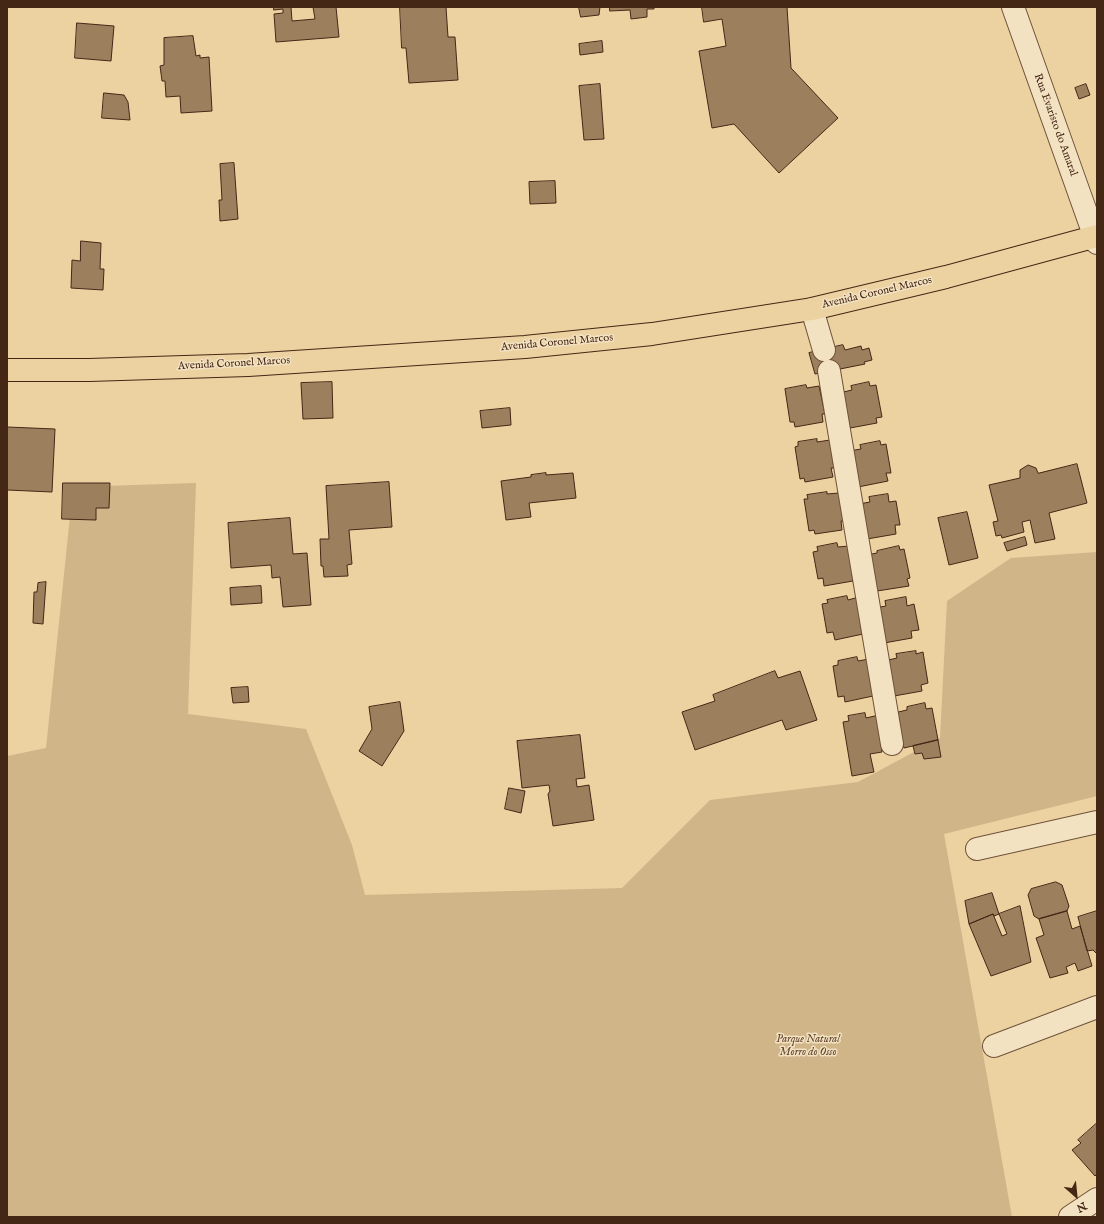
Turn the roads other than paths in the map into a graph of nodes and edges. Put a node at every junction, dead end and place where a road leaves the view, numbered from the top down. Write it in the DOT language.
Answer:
graph roads {
  1 [pos="1013,7"];
  2 [pos="1096,239"];
  3 [pos="812,309"];
  4 [pos="824,350"];
  5 [pos="7,370"];
  6 [pos="829,371"];
  7 [pos="892,744"];
  8 [pos="1097,822"];
  9 [pos="977,849"];
  10 [pos="1097,1007"];
  11 [pos="994,1046"];
  12 [pos="1097,1199"];
  13 [pos="1070,1217"];
  1 -- 2 [label="street, Rua Evaristo do Amaral"];
  2 -- 3 [label="main road, Avenida Coronel Marcos"];
  3 -- 4 [label="street"];
  3 -- 5 [label="main road, Avenida Coronel Marcos"];
  6 -- 7 [label="street"];
  8 -- 9 [label="street"];
  10 -- 11 [label="street"];
  12 -- 13 [label="street"];
}
